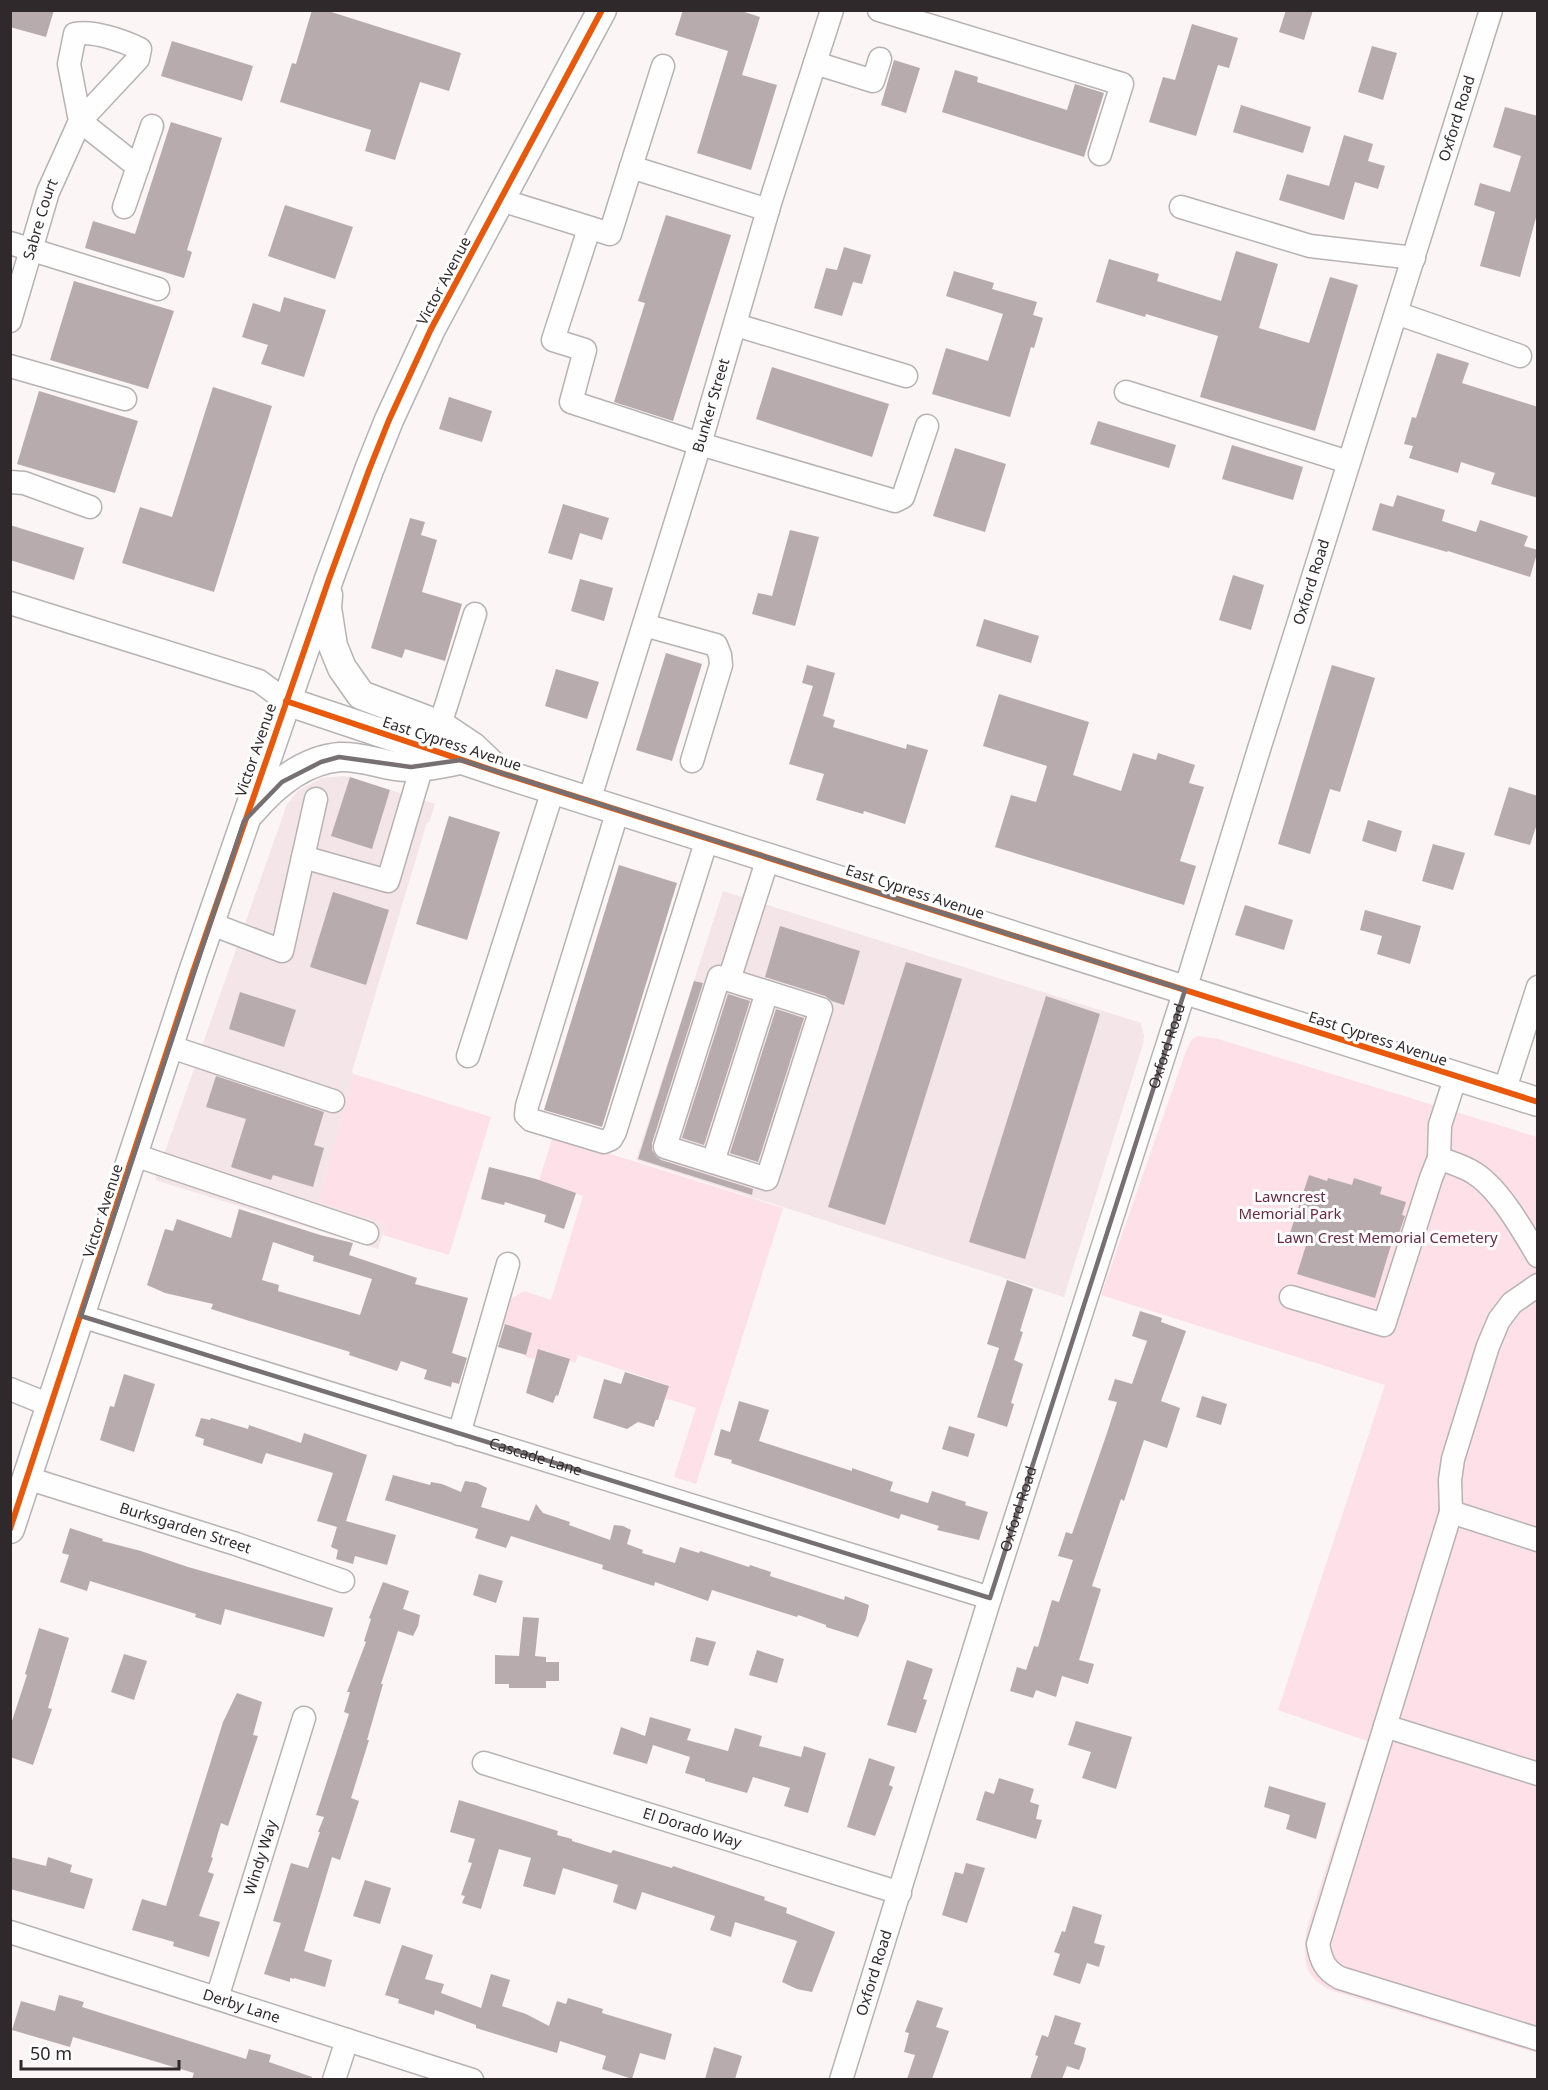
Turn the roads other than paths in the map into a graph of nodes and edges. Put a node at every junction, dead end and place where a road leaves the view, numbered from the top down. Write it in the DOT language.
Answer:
graph roads {
  1 [pos="602,10"];
  2 [pos="832,10"];
  3 [pos="879,10"];
  4 [pos="1491,10"];
  5 [pos="880,59"];
  6 [pos="815,63"];
  7 [pos="663,66"];
  8 [pos="152,126"];
  9 [pos="1100,154"];
  10 [pos="138,167"];
  11 [pos="631,167"];
  12 [pos="501,200"];
  13 [pos="124,207"];
  14 [pos="1181,207"];
  15 [pos="768,210"];
  16 [pos="588,229"];
  17 [pos="21,246"];
  18 [pos="1414,258"];
  19 [pos="158,289"];
  20 [pos="1396,313"];
  21 [pos="10,321"];
  22 [pos="736,326"];
  23 [pos="1520,356"];
  24 [pos="10,366"];
  25 [pos="906,376"];
  26 [pos="1126,392"];
  27 [pos="125,399"];
  28 [pos="927,426"];
  29 [pos="700,444"];
  30 [pos="1348,462"];
  31 [pos="10,482"];
  32 [pos="90,507"];
  33 [pos="329,579"];
  34 [pos="10,603"];
  35 [pos="475,614"];
  36 [pos="644,624"];
  37 [pos="286,700"];
  38 [pos="440,725"];
  39 [pos="461,760"];
  40 [pos="692,761"];
  41 [pos="423,766"];
  42 [pos="501,773"];
  43 [pos="553,790"];
  44 [pos="315,799"];
  45 [pos="589,801"];
  46 [pos="618,810"];
  47 [pos="244,821"];
  48 [pos="707,839"];
  49 [pos="303,857"];
  50 [pos="768,858"];
  51 [pos="209,923"];
  52 [pos="729,980"];
  53 [pos="1538,987"];
  54 [pos="1185,990"];
  55 [pos="767,992"];
  56 [pos="168,1046"];
  57 [pos="468,1056"];
  58 [pos="1456,1076"];
  59 [pos="1504,1092"];
  60 [pos="333,1101"];
  61 [pos="1538,1102"];
  62 [pos="134,1155"];
  63 [pos="1439,1158"];
  64 [pos="713,1162"];
  65 [pos="367,1233"];
  66 [pos="1538,1256"];
  67 [pos="508,1264"];
  68 [pos="1538,1285"];
  69 [pos="1291,1296"];
  70 [pos="81,1316"];
  71 [pos="10,1389"];
  72 [pos="52,1406"];
  73 [pos="459,1434"];
  74 [pos="27,1478"];
  75 [pos="1451,1512"];
  76 [pos="11,1525"];
  77 [pos="1538,1540"];
  78 [pos="343,1581"];
  79 [pos="990,1598"];
  80 [pos="304,1719"];
  81 [pos="1385,1726"];
  82 [pos="484,1763"];
  83 [pos="1538,1774"];
  84 [pos="900,1893"];
  85 [pos="10,1932"];
  86 [pos="217,1998"];
  87 [pos="1538,2039"];
  88 [pos="346,2040"];
  89 [pos="334,2079"];
  90 [pos="472,2079"];
  91 [pos="841,2079"];
  1 -- 12 [label="main road, Victor Avenue"];
  2 -- 6 [label="street, Bunker Street"];
  3 -- 9 [label="street"];
  4 -- 18 [label="street, Oxford Road"];
  5 -- 6 [label="street"];
  6 -- 15 [label="street, Bunker Street"];
  7 -- 11 [label="street"];
  8 -- 10 [label="street"];
  10 -- 13 [label="street"];
  10 -- 17 [label="street, Sabre Court"];
  11 -- 15 [label="street"];
  11 -- 16 [label="street"];
  12 -- 16 [label="street"];
  12 -- 33 [label="main road, Victor Avenue"];
  14 -- 18 [label="street"];
  15 -- 22 [label="street, Bunker Street"];
  16 -- 29 [label="street"];
  17 -- 19 [label="street"];
  17 -- 21 [label="street, Sabre Court"];
  18 -- 20 [label="street, Oxford Road"];
  20 -- 23 [label="street"];
  20 -- 30 [label="street, Oxford Road"];
  22 -- 25 [label="street"];
  22 -- 29 [label="street, Bunker Street"];
  24 -- 27 [label="street"];
  26 -- 30 [label="street"];
  28 -- 29 [label="street"];
  29 -- 36 [label="street, Bunker Street"];
  30 -- 54 [label="street, Oxford Road"];
  31 -- 32 [label="street"];
  33 -- 37 [label="main road, Victor Avenue"];
  33 -- 38 [label="main road"];
  34 -- 37 [label="street, East Cypress Avenue"];
  35 -- 38 [label="street"];
  36 -- 40 [label="street"];
  36 -- 45 [label="street, Bunker Street"];
  37 -- 39 [label="main road, East Cypress Avenue"];
  37 -- 47 [label="main road, Victor Avenue"];
  38 -- 42 [label="main road"];
  39 -- 41 [label="main road"];
  39 -- 42 [label="main road, East Cypress Avenue"];
  41 -- 47 [label="main road"];
  41 -- 49 [label="street"];
  42 -- 43 [label="main road, East Cypress Avenue"];
  43 -- 45 [label="main road, East Cypress Avenue"];
  43 -- 57 [label="street"];
  44 -- 49 [label="street"];
  45 -- 46 [label="main road, East Cypress Avenue"];
  46 -- 48 [label="main road, East Cypress Avenue"];
  46 -- 48 [label="street"];
  47 -- 51 [label="main road, Victor Avenue"];
  48 -- 50 [label="main road, East Cypress Avenue"];
  49 -- 51 [label="street"];
  50 -- 52 [label="street"];
  50 -- 54 [label="main road, East Cypress Avenue"];
  51 -- 56 [label="main road, Victor Avenue"];
  52 -- 55 [label="street"];
  52 -- 64 [label="street"];
  53 -- 59 [label="street"];
  54 -- 58 [label="main road, East Cypress Avenue"];
  54 -- 79 [label="street, Oxford Road"];
  55 -- 64 [label="street"];
  55 -- 64 [label="street"];
  56 -- 60 [label="street"];
  56 -- 62 [label="main road, Victor Avenue"];
  58 -- 59 [label="main road, East Cypress Avenue"];
  58 -- 63 [label="street"];
  59 -- 61 [label="main road, East Cypress Avenue"];
  62 -- 65 [label="street"];
  62 -- 70 [label="main road, Victor Avenue"];
  63 -- 66 [label="street"];
  63 -- 69 [label="street"];
  67 -- 73 [label="street"];
  68 -- 75 [label="street"];
  70 -- 72 [label="main road, Victor Avenue"];
  70 -- 73 [label="street, Cascade Lane"];
  71 -- 72 [label="street"];
  72 -- 74 [label="main road, Victor Avenue"];
  73 -- 79 [label="street, Cascade Lane"];
  74 -- 76 [label="main road, Victor Avenue"];
  74 -- 78 [label="street, Burksgarden Street"];
  75 -- 77 [label="street"];
  75 -- 81 [label="street"];
  79 -- 84 [label="street, Oxford Road"];
  80 -- 86 [label="street, Windy Way"];
  81 -- 83 [label="street"];
  81 -- 87 [label="street"];
  82 -- 84 [label="street, El Dorado Way"];
  84 -- 91 [label="street, Oxford Road"];
  85 -- 86 [label="street, Derby Lane"];
  86 -- 88 [label="street, Derby Lane"];
  88 -- 89 [label="street"];
  88 -- 90 [label="street, Derby Lane"];
}
